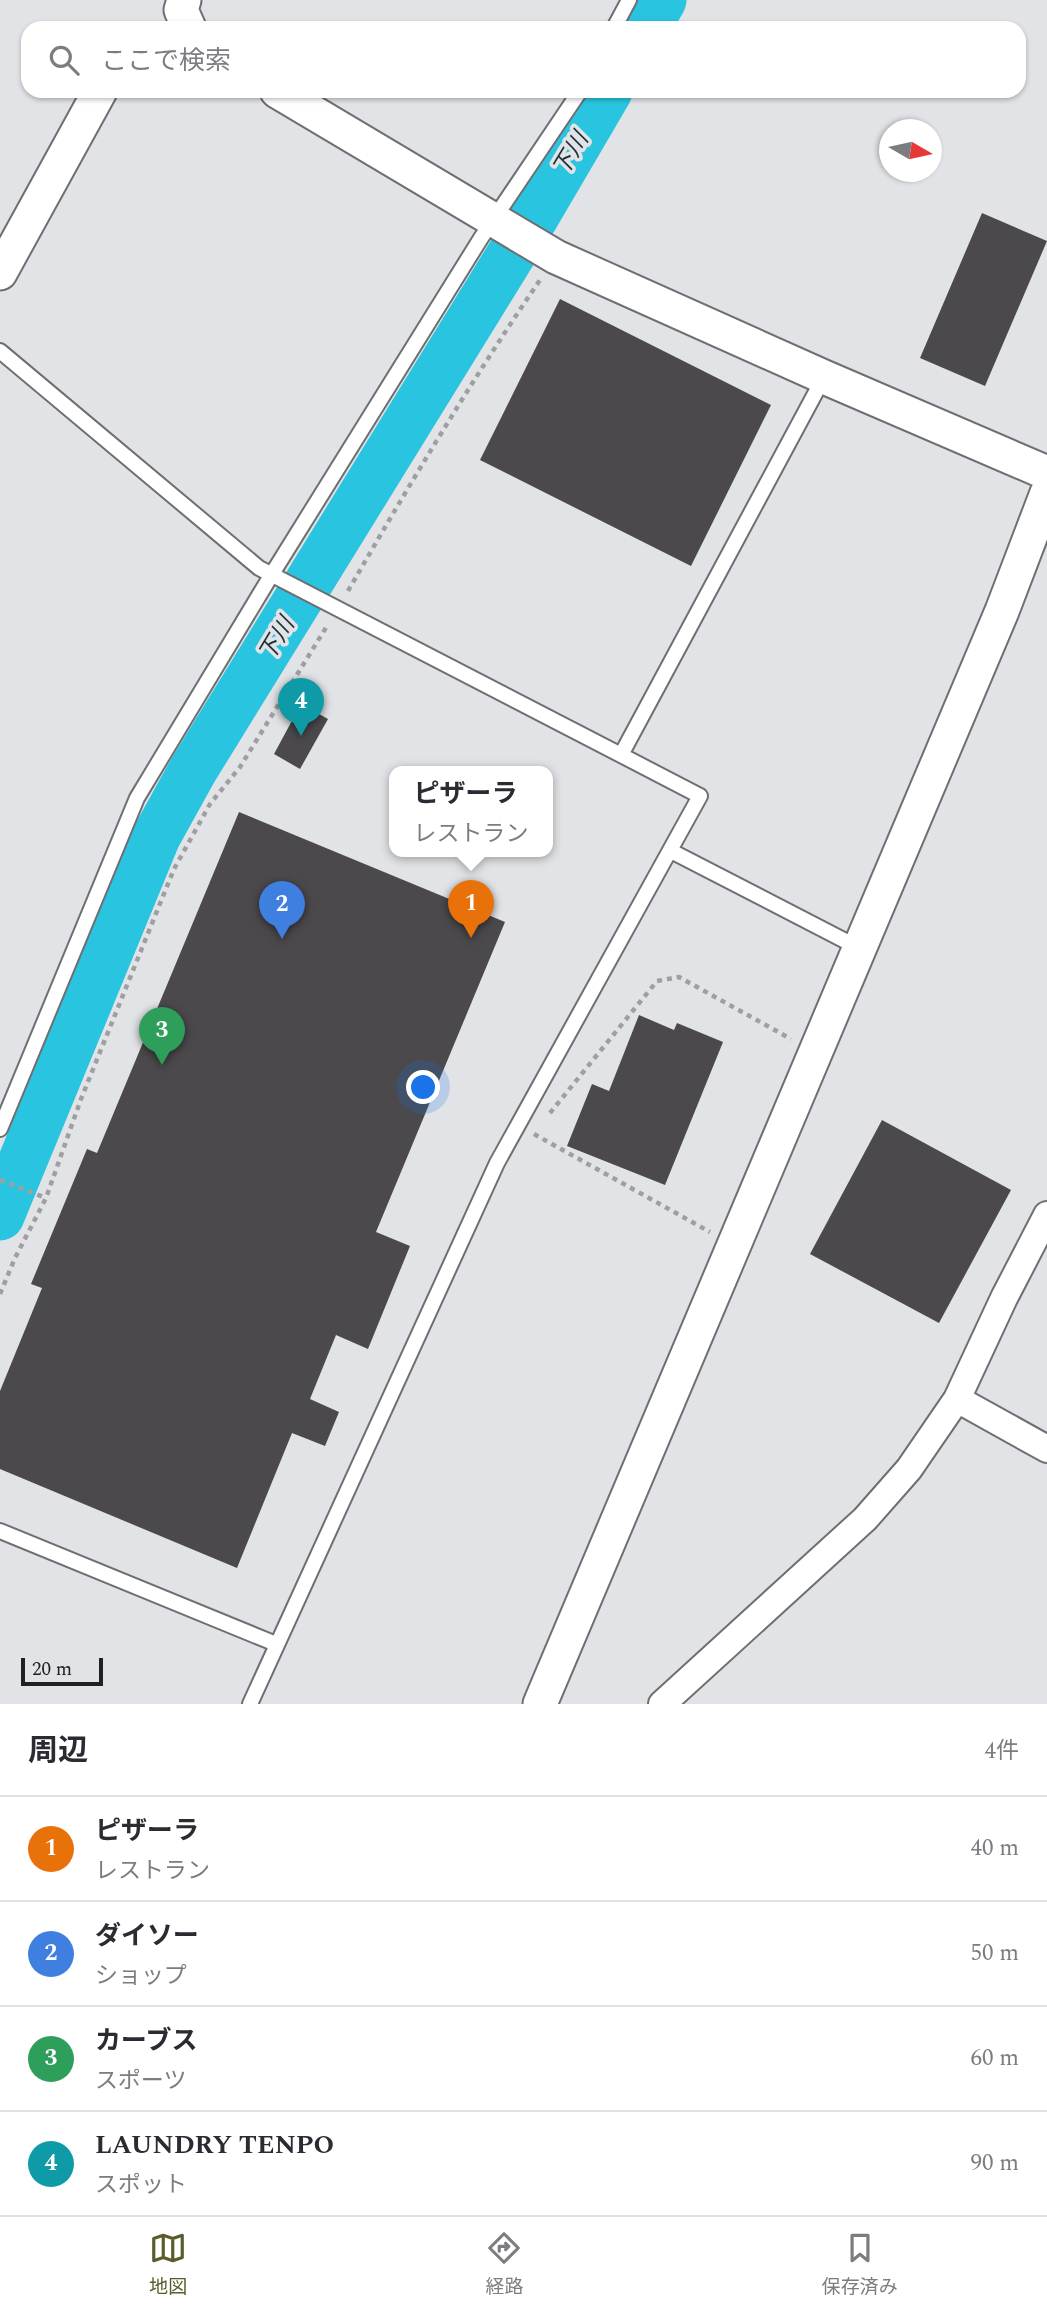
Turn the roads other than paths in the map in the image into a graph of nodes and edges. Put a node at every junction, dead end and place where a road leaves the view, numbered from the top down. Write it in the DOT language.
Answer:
graph roads {
  1 [pos="184,0"];
  2 [pos="629,0"];
  3 [pos="186,21"];
  4 [pos="618,21"];
  5 [pos="96,98"];
  6 [pos="289,98"];
  7 [pos="576,98"];
  8 [pos="498,222"];
  9 [pos="0,273"];
  10 [pos="0,351"];
  11 [pos="824,377"];
  12 [pos="1047,473"];
  13 [pos="1047,493"];
  14 [pos="277,577"];
  15 [pos="621,755"];
  16 [pos="670,851"];
  17 [pos="860,948"];
  18 [pos="0,1129"];
  19 [pos="1047,1215"];
  20 [pos="957,1399"];
  21 [pos="1047,1449"];
  22 [pos="0,1531"];
  23 [pos="276,1644"];
  24 [pos="250,1704"];
  25 [pos="540,1704"];
  26 [pos="662,1704"];
  1 -- 3 [label="street"];
  2 -- 4 [label="lane"];
  5 -- 9 [label="street"];
  6 -- 8 [label="street"];
  7 -- 8 [label="lane"];
  8 -- 11 [label="street"];
  8 -- 14 [label="lane"];
  10 -- 14 [label="lane"];
  11 -- 12 [label="street"];
  11 -- 15 [label="lane"];
  13 -- 17 [label="street"];
  14 -- 15 [label="lane"];
  14 -- 18 [label="lane"];
  15 -- 16 [label="lane"];
  16 -- 17 [label="lane"];
  16 -- 23 [label="lane"];
  17 -- 25 [label="street"];
  19 -- 20 [label="street"];
  20 -- 21 [label="street"];
  20 -- 26 [label="street"];
  22 -- 23 [label="lane"];
  23 -- 24 [label="lane"];
}
